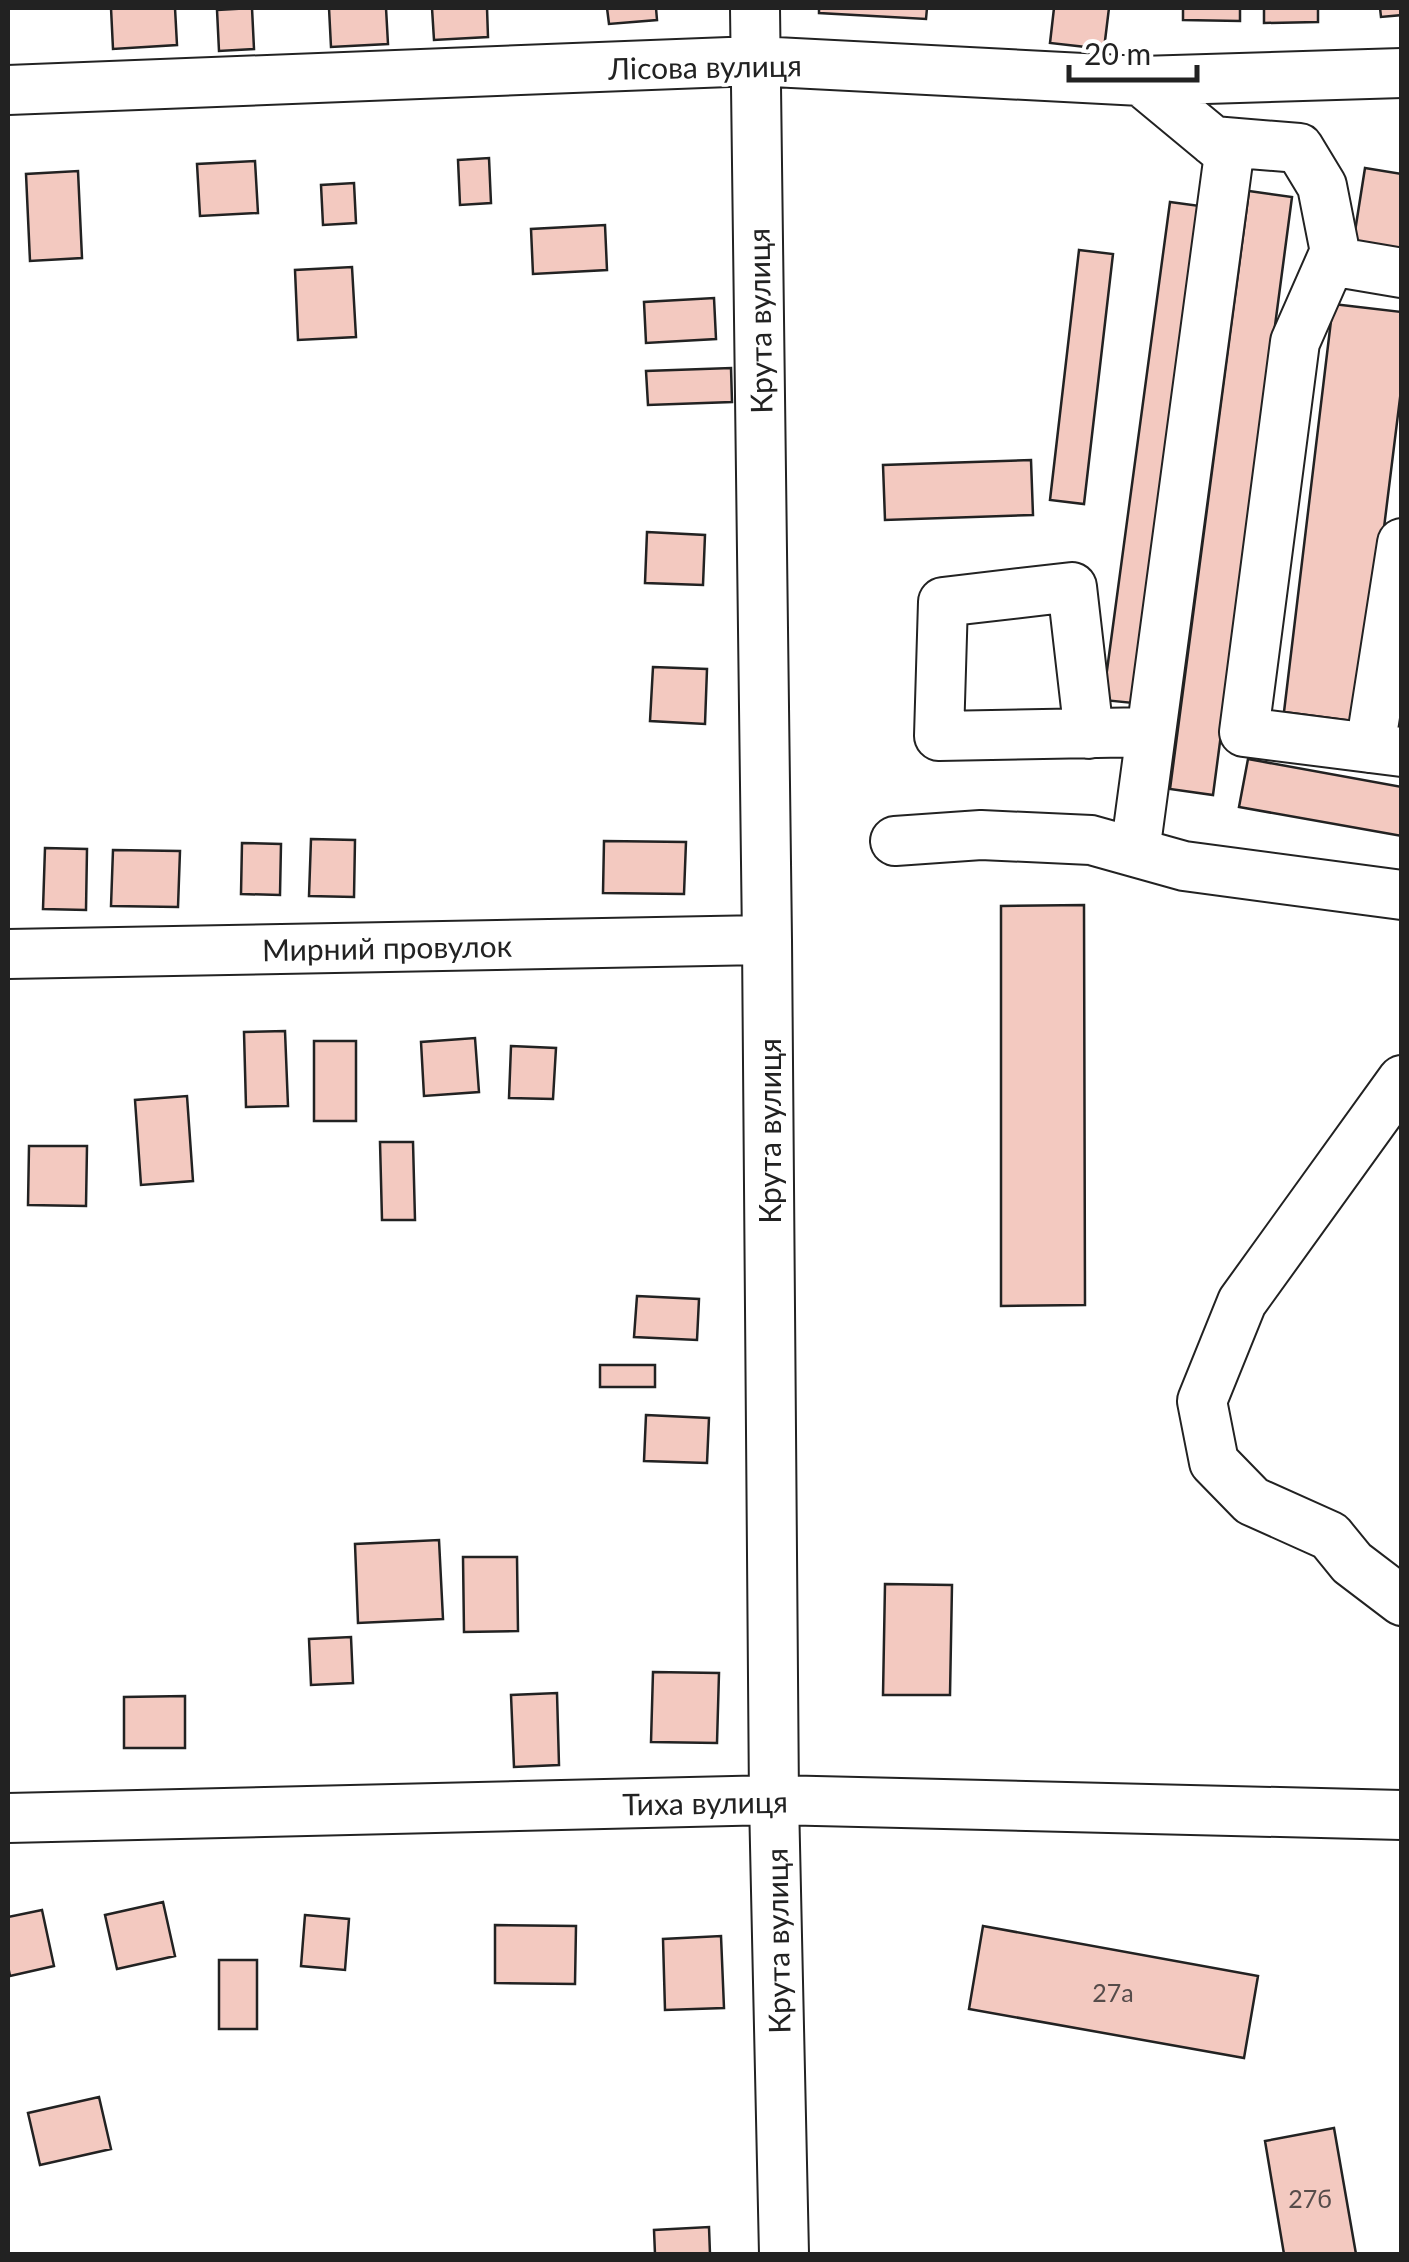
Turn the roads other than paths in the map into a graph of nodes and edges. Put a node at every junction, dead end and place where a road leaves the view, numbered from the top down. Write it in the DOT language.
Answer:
graph roads {
  1 [pos="755,8"];
  2 [pos="756,61"];
  3 [pos="1402,72"];
  4 [pos="1141,81"];
  5 [pos="8,90"];
  6 [pos="1213,141"];
  7 [pos="1334,251"];
  8 [pos="1402,273"];
  9 [pos="1402,543"];
  10 [pos="1152,732"];
  11 [pos="1090,734"];
  12 [pos="1386,750"];
  13 [pos="895,841"];
  14 [pos="1136,852"];
  15 [pos="1402,895"];
  16 [pos="767,940"];
  17 [pos="8,954"];
  18 [pos="1402,1080"];
  19 [pos="1402,1602"];
  20 [pos="774,1800"];
  21 [pos="1402,1816"];
  22 [pos="8,1818"];
  23 [pos="784,2254"];
  1 -- 2 [label="street, Крута вулиця"];
  2 -- 4 [label="street, Лісова вулиця"];
  2 -- 5 [label="street, Лісова вулиця"];
  2 -- 16 [label="street, Крута вулиця"];
  3 -- 4 [label="street, Лісова вулиця"];
  4 -- 6 [label="street"];
  6 -- 7 [label="street"];
  6 -- 10 [label="street"];
  7 -- 8 [label="street"];
  7 -- 12 [label="street"];
  9 -- 12 [label="street"];
  10 -- 11 [label="street"];
  10 -- 14 [label="street"];
  13 -- 14 [label="street"];
  14 -- 15 [label="street"];
  16 -- 17 [label="street, Мирний провулок"];
  16 -- 20 [label="street, Крута вулиця"];
  18 -- 19 [label="street"];
  20 -- 21 [label="street, Тиха вулиця"];
  20 -- 22 [label="street, Тиха вулиця"];
  20 -- 23 [label="street, Крута вулиця"];
}
